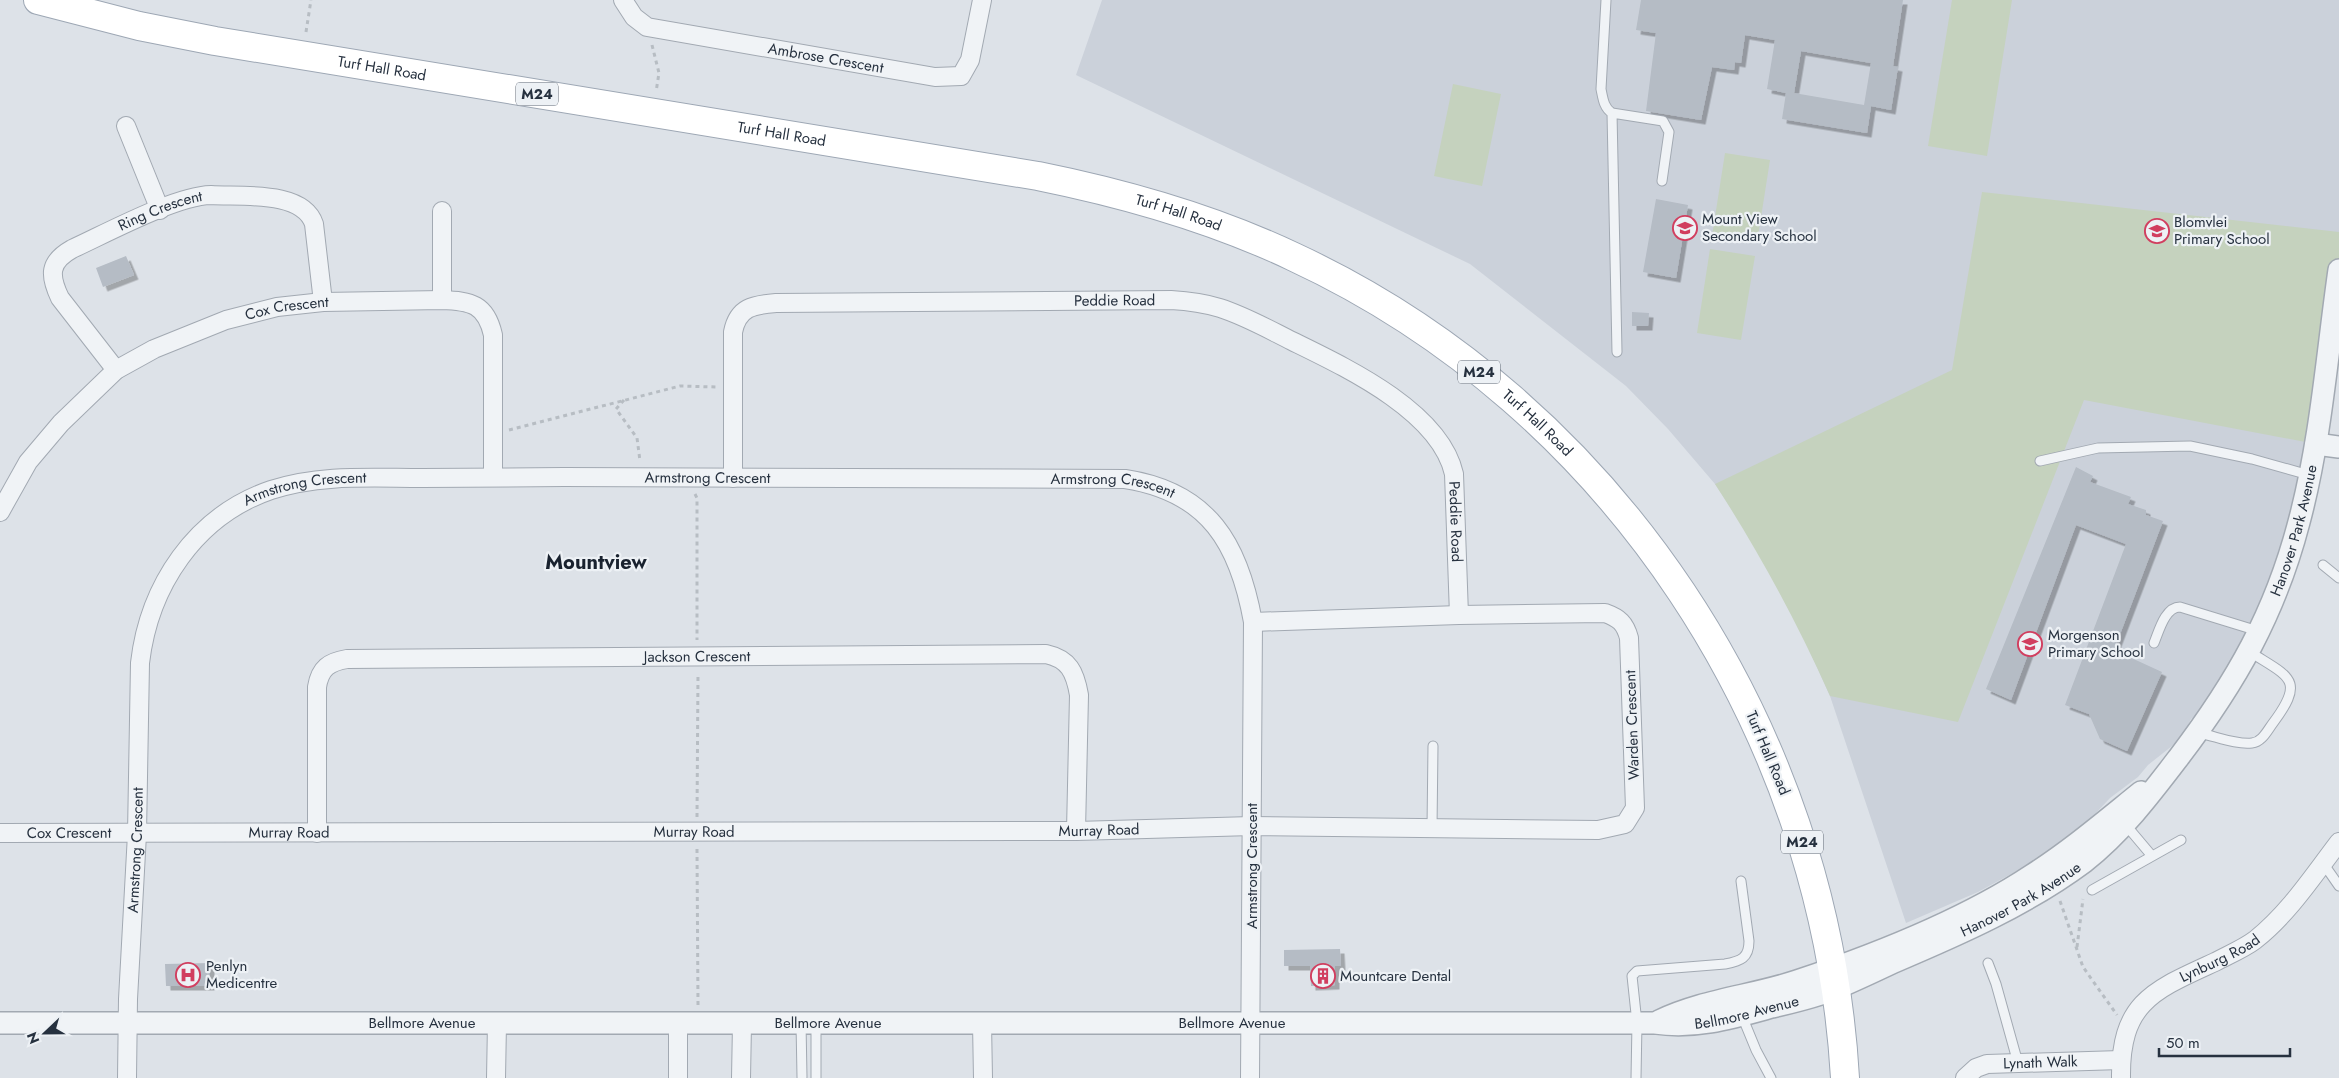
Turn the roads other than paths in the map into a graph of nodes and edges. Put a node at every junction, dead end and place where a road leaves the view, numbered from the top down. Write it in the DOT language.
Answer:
graph roads {
  1 [pos="38,0"];
  2 [pos="623,0"];
  3 [pos="982,0"];
  4 [pos="1606,0"];
  5 [pos="1612,113"];
  6 [pos="126,126"];
  7 [pos="1662,181"];
  8 [pos="160,210"];
  9 [pos="442,211"];
  10 [pos="2339,270"];
  11 [pos="442,300"];
  12 [pos="322,302"];
  13 [pos="1618,352"];
  14 [pos="116,370"];
  15 [pos="2316,444"];
  16 [pos="2339,447"];
  17 [pos="2040,461"];
  18 [pos="2309,475"];
  19 [pos="493,476"];
  20 [pos="734,478"];
  21 [pos="0,512"];
  22 [pos="2324,565"];
  23 [pos="2339,578"];
  24 [pos="1459,615"];
  25 [pos="1253,622"];
  26 [pos="2260,632"];
  27 [pos="2154,643"];
  28 [pos="2250,652"];
  29 [pos="2199,733"];
  30 [pos="1433,746"];
  31 [pos="2174,765"];
  32 [pos="2125,824"];
  33 [pos="1252,826"];
  34 [pos="1432,828"];
  35 [pos="1076,831"];
  36 [pos="0,833"];
  37 [pos="317,833"];
  38 [pos="137,834"];
  39 [pos="2181,840"];
  40 [pos="2339,842"];
  41 [pos="2152,856"];
  42 [pos="2323,863"];
  43 [pos="1741,880"];
  44 [pos="2339,886"];
  45 [pos="2092,890"];
  46 [pos="1988,963"];
  47 [pos="1834,979"];
  48 [pos="1742,1016"];
  49 [pos="0,1023"];
  50 [pos="128,1023"];
  51 [pos="497,1023"];
  52 [pos="808,1023"];
  53 [pos="982,1023"];
  54 [pos="1646,1023"];
  55 [pos="678,1024"];
  56 [pos="742,1024"];
  57 [pos="1251,1024"];
  58 [pos="2121,1060"];
  59 [pos="2018,1063"];
  60 [pos="802,1077"];
  61 [pos="127,1078"];
  62 [pos="496,1078"];
  63 [pos="678,1078"];
  64 [pos="741,1078"];
  65 [pos="816,1078"];
  66 [pos="983,1078"];
  67 [pos="1250,1078"];
  68 [pos="1636,1078"];
  69 [pos="1771,1078"];
  70 [pos="1845,1078"];
  71 [pos="1965,1078"];
  72 [pos="2122,1078"];
  1 -- 47 [label="main road, Turf Hall Road / M24"];
  2 -- 3 [label="street, Ambrose Crescent"];
  4 -- 5 [label="lane"];
  5 -- 7 [label="lane"];
  5 -- 13 [label="lane"];
  6 -- 8 [label="street"];
  8 -- 12 [label="street, Ring Crescent"];
  8 -- 14 [label="street, Ring Crescent"];
  9 -- 11 [label="street"];
  10 -- 15 [label="street, Hanover Park Avenue"];
  11 -- 12 [label="street, Cox Crescent"];
  11 -- 19 [label="street, Cox Crescent"];
  12 -- 14 [label="street, Cox Crescent"];
  14 -- 21 [label="street, Cox Crescent"];
  15 -- 16 [label="street"];
  15 -- 18 [label="street, Hanover Park Avenue"];
  17 -- 18 [label="lane"];
  18 -- 26 [label="street, Hanover Park Avenue"];
  19 -- 20 [label="street, Armstrong Crescent"];
  19 -- 38 [label="street, Armstrong Crescent"];
  20 -- 24 [label="street, Peddie Road"];
  20 -- 25 [label="street, Armstrong Crescent"];
  22 -- 23 [label="lane"];
  24 -- 25 [label="street, Warden Crescent"];
  24 -- 34 [label="street, Warden Crescent"];
  25 -- 33 [label="street, Armstrong Crescent"];
  26 -- 27 [label="lane"];
  26 -- 28 [label="street, Hanover Park Avenue"];
  28 -- 29 [label="street, Hanover Park Avenue"];
  28 -- 29 [label="lane"];
  29 -- 31 [label="street, Hanover Park Avenue"];
  30 -- 34 [label="lane"];
  31 -- 32 [label="street, Hanover Park Avenue"];
  31 -- 47 [label="street, Hanover Park Avenue"];
  32 -- 41 [label="lane"];
  32 -- 47 [label="street, Hanover Park Avenue"];
  33 -- 34 [label="street, Warden Crescent"];
  33 -- 35 [label="street, Murray Road"];
  33 -- 57 [label="street, Armstrong Crescent"];
  35 -- 37 [label="street, Murray Road"];
  35 -- 37 [label="street, Jackson Crescent"];
  36 -- 38 [label="street, Cox Crescent"];
  37 -- 38 [label="street, Murray Road"];
  38 -- 50 [label="street, Armstrong Crescent"];
  39 -- 41 [label="lane"];
  40 -- 42 [label="street, Lynburg Road"];
  41 -- 45 [label="lane"];
  42 -- 44 [label="lane"];
  42 -- 58 [label="street, Lynburg Road"];
  43 -- 54 [label="lane"];
  46 -- 59 [label="lane"];
  47 -- 48 [label="street, Bellmore Avenue"];
  47 -- 54 [label="street, Bellmore Avenue"];
  47 -- 70 [label="main road, Turf Hall Road / M24"];
  48 -- 54 [label="street, Bellmore Avenue"];
  48 -- 69 [label="lane"];
  49 -- 50 [label="street, Bellmore Avenue"];
  50 -- 51 [label="street, Bellmore Avenue"];
  50 -- 61 [label="street, Armstrong Crescent"];
  51 -- 55 [label="street, Bellmore Avenue"];
  51 -- 62 [label="street"];
  52 -- 53 [label="street, Bellmore Avenue"];
  52 -- 56 [label="street, Bellmore Avenue"];
  52 -- 60 [label="lane"];
  52 -- 65 [label="lane"];
  53 -- 57 [label="street, Bellmore Avenue"];
  53 -- 66 [label="street"];
  54 -- 57 [label="street, Bellmore Avenue"];
  54 -- 68 [label="lane"];
  55 -- 56 [label="street, Bellmore Avenue"];
  55 -- 63 [label="street"];
  56 -- 64 [label="street"];
  57 -- 67 [label="street, Armstrong Crescent"];
  58 -- 59 [label="street, Lynath Walk"];
  58 -- 72 [label="street, Lynburg Road"];
  59 -- 71 [label="street, Lynath Walk"];
}
